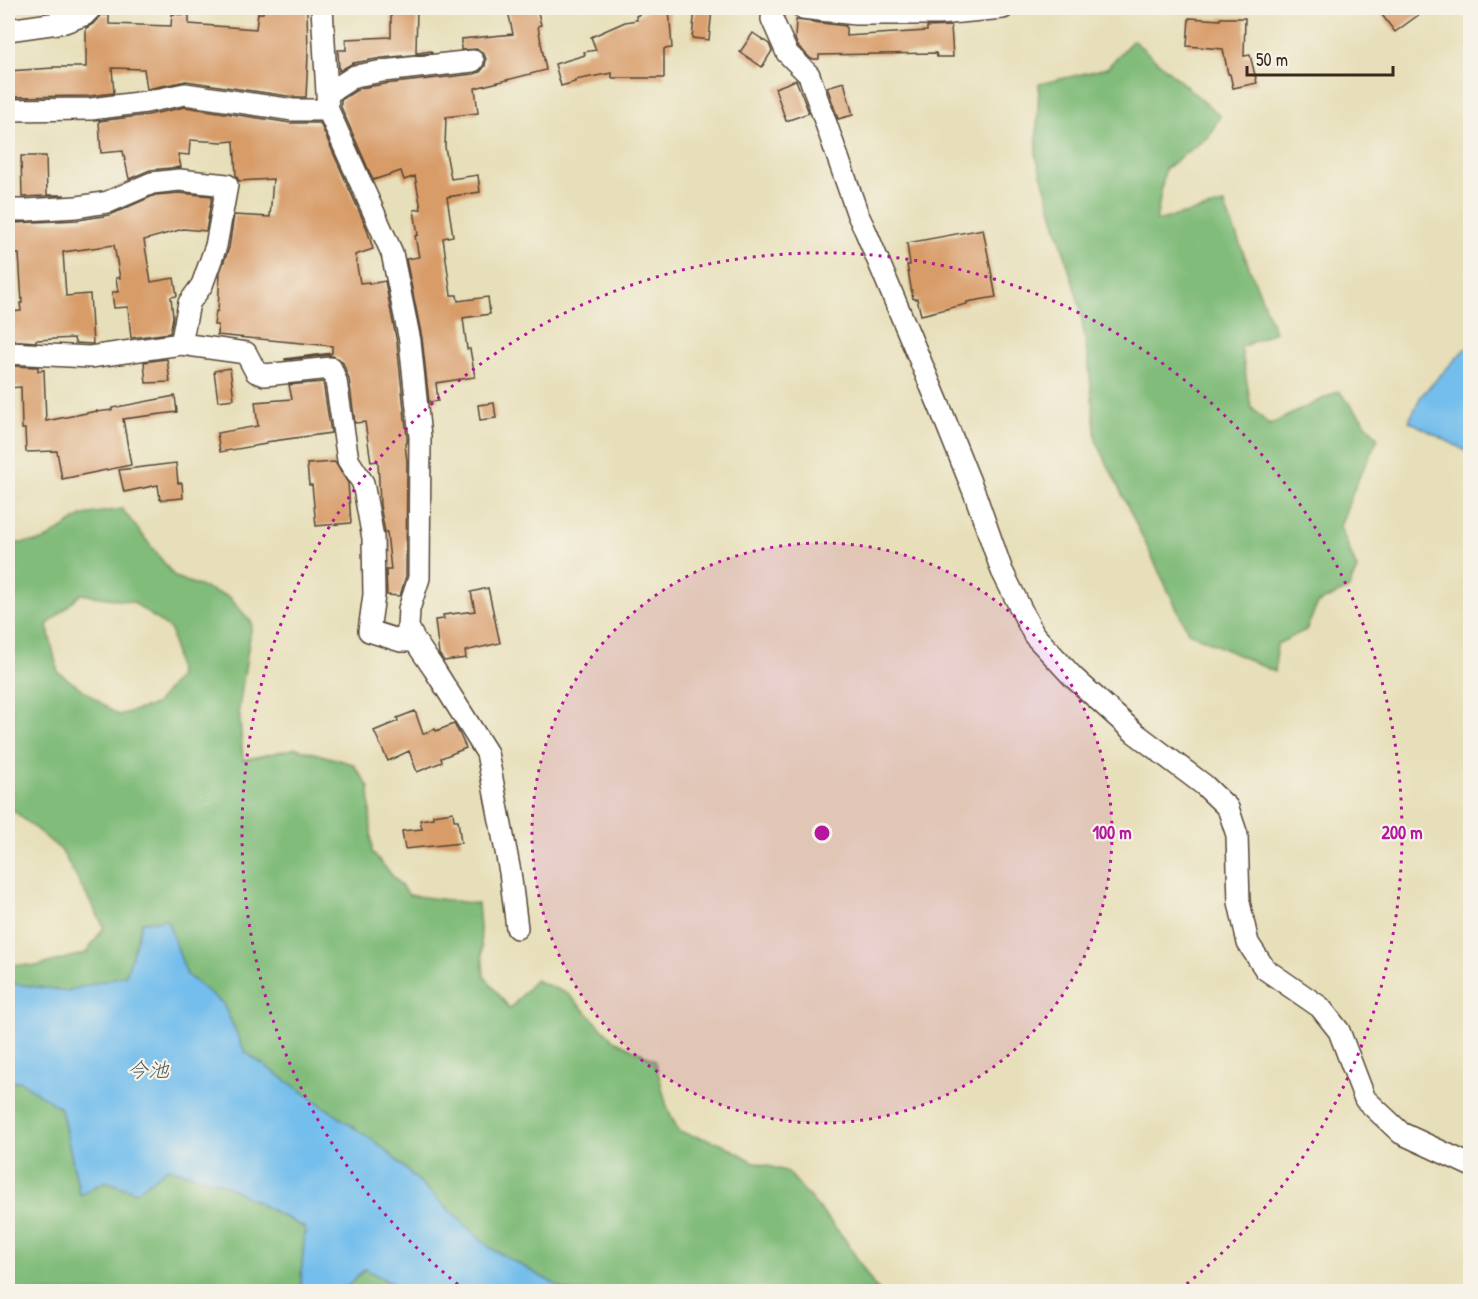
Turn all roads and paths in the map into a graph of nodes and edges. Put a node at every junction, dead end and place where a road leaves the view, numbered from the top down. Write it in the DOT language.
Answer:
graph roads {
  1 [pos="90,8"];
  2 [pos="322,8"];
  3 [pos="774,8"];
  4 [pos="802,8"];
  5 [pos="1003,8"];
  6 [pos="8,30"];
  7 [pos="473,62"];
  8 [pos="327,102"];
  9 [pos="8,110"];
  10 [pos="8,210"];
  11 [pos="181,344"];
  12 [pos="8,353"];
  13 [pos="415,641"];
  14 [pos="517,928"];
  15 [pos="1470,1165"];
  1 -- 6 [label="street"];
  2 -- 8 [label="street"];
  3 -- 15 [label="street"];
  4 -- 5 [label="street"];
  7 -- 8 [label="street"];
  8 -- 9 [label="street"];
  8 -- 13 [label="street"];
  10 -- 11 [label="street"];
  11 -- 12 [label="street"];
  11 -- 13 [label="street"];
  13 -- 14 [label="street"];
}
